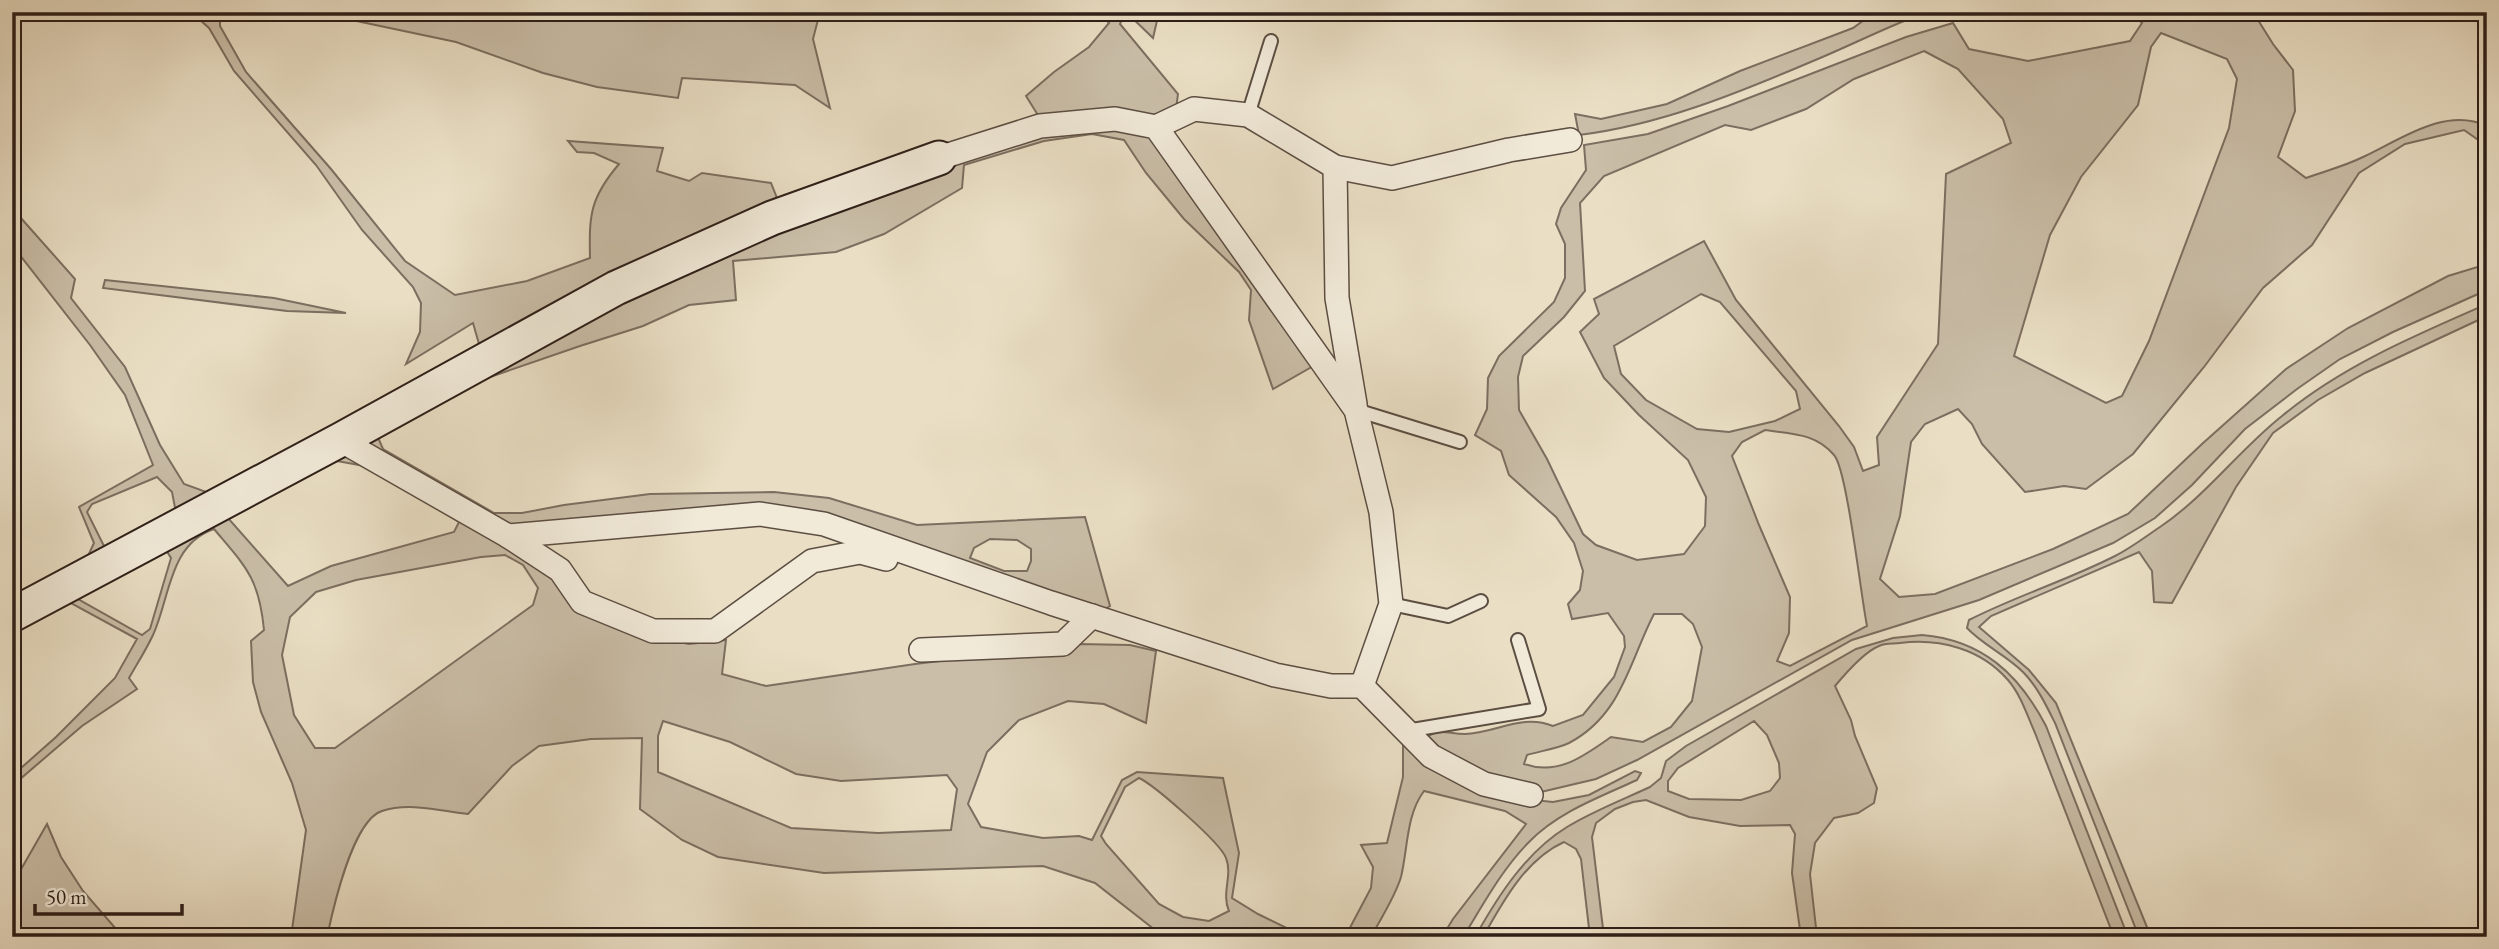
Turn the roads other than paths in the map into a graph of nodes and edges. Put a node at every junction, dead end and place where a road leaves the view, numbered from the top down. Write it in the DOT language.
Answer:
graph roads {
  1 [pos="1271,41"];
  2 [pos="1248,115"];
  3 [pos="1156,127"];
  4 [pos="1570,139"];
  5 [pos="939,158"];
  6 [pos="1335,167"];
  7 [pos="1356,410"];
  8 [pos="340,440"];
  9 [pos="1460,442"];
  10 [pos="508,537"];
  11 [pos="1481,601"];
  12 [pos="1051,603"];
  13 [pos="1391,604"];
  14 [pos="12,615"];
  15 [pos="1092,616"];
  16 [pos="1518,640"];
  17 [pos="921,650"];
  18 [pos="1362,686"];
  19 [pos="1406,731"];
  20 [pos="1531,795"];
  1 -- 2 [label="lane"];
  2 -- 3 [label="street"];
  2 -- 6 [label="street"];
  3 -- 5 [label="street"];
  3 -- 7 [label="street"];
  4 -- 6 [label="street"];
  5 -- 8 [label="street"];
  6 -- 7 [label="street"];
  7 -- 9 [label="lane"];
  7 -- 13 [label="street"];
  8 -- 10 [label="street"];
  8 -- 14 [label="street"];
  10 -- 12 [label="street"];
  10 -- 12 [label="street"];
  11 -- 13 [label="lane"];
  12 -- 15 [label="street"];
  13 -- 18 [label="street"];
  15 -- 17 [label="street"];
  15 -- 18 [label="street"];
  16 -- 19 [label="lane"];
  18 -- 19 [label="street"];
  19 -- 20 [label="street"];
}
